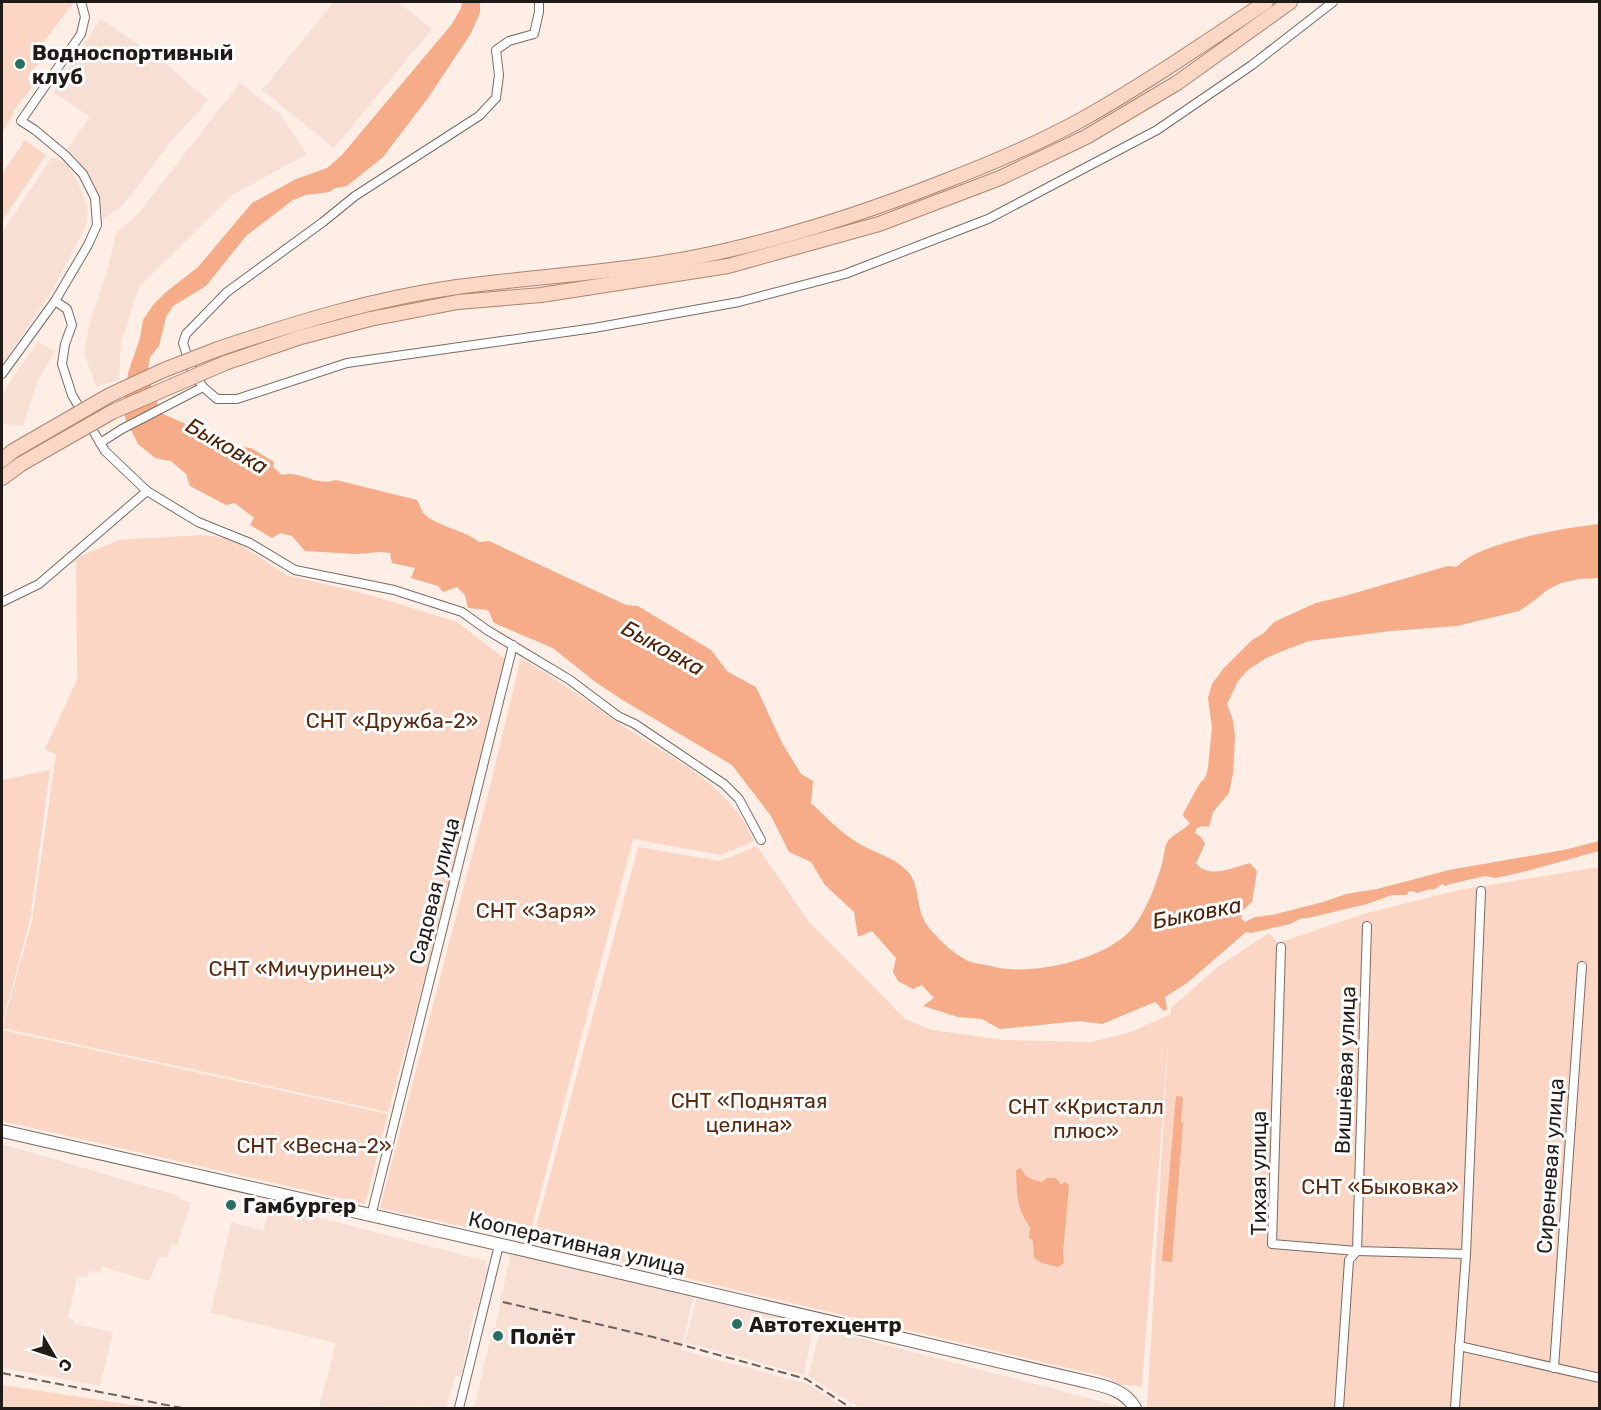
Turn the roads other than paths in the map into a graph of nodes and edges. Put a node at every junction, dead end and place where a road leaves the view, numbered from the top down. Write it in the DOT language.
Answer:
graph roads {
  1 [pos="81,2"];
  2 [pos="539,2"];
  3 [pos="1266,2"];
  4 [pos="1290,2"];
  5 [pos="1333,2"];
  6 [pos="55,301"];
  7 [pos="2,374"];
  8 [pos="203,387"];
  9 [pos="100,443"];
  10 [pos="7,456"];
  11 [pos="2,478"];
  12 [pos="147,490"];
  13 [pos="2,602"];
  14 [pos="513,645"];
  15 [pos="761,840"];
  16 [pos="1481,891"];
  17 [pos="1367,926"];
  18 [pos="1281,947"];
  19 [pos="1582,966"];
  20 [pos="2,1131"];
  21 [pos="371,1216"];
  22 [pos="499,1245"];
  23 [pos="1357,1251"];
  24 [pos="1466,1254"];
  25 [pos="1460,1346"];
  26 [pos="1554,1368"];
  27 [pos="1599,1378"];
  28 [pos="459,1408"];
  29 [pos="1135,1408"];
  30 [pos="1339,1408"];
  31 [pos="1455,1408"];
  1 -- 6 [label="street"];
  2 -- 8 [label="street"];
  3 -- 10 [label="main road, bridge"];
  4 -- 11 [label="main road, bridge"];
  5 -- 8 [label="street"];
  6 -- 7 [label="street"];
  6 -- 9 [label="street"];
  8 -- 9 [label="street"];
  9 -- 12 [label="street"];
  12 -- 13 [label="street"];
  12 -- 14 [label="street"];
  14 -- 15 [label="street"];
  14 -- 21 [label="street, Садовая улица"];
  16 -- 24 [label="street"];
  17 -- 23 [label="street, Вишнёвая улица"];
  18 -- 23 [label="street, Тихая улица"];
  19 -- 26 [label="street, Сиреневая улица"];
  20 -- 21 [label="main road, Кооперативная улица"];
  21 -- 22 [label="main road, Кооперативная улица"];
  22 -- 28 [label="street"];
  22 -- 29 [label="main road, Кооперативная улица"];
  23 -- 24 [label="street, Тихая улица"];
  23 -- 30 [label="street, Вишнёвая улица"];
  24 -- 25 [label="street"];
  25 -- 26 [label="street"];
  25 -- 31 [label="street"];
  26 -- 27 [label="street"];
}
